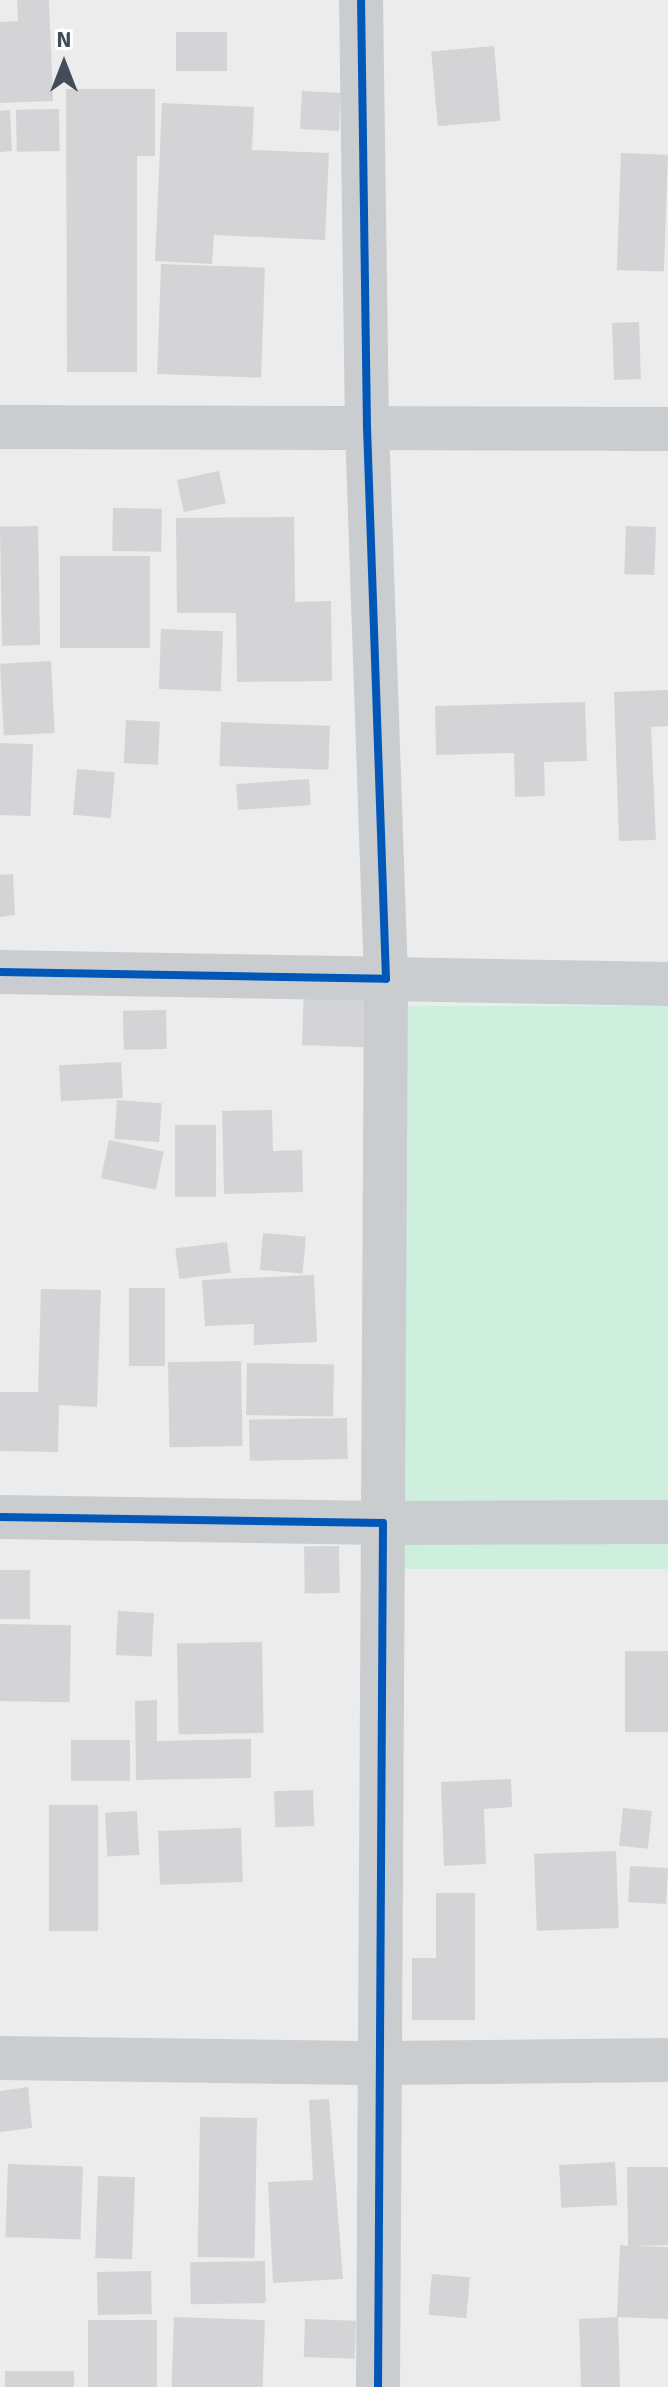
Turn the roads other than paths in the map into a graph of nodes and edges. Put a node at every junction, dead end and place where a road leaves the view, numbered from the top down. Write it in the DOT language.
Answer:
graph roads {
  1 [pos="361,0"];
  2 [pos="0,427"];
  3 [pos="367,427"];
  4 [pos="668,429"];
  5 [pos="0,972"];
  6 [pos="386,979"];
  7 [pos="668,984"];
  8 [pos="0,1517"];
  9 [pos="668,1522"];
  10 [pos="383,1523"];
  11 [pos="0,2058"];
  12 [pos="668,2060"];
  13 [pos="380,2063"];
  14 [pos="378,2387"];
  1 -- 3 [label="street"];
  2 -- 3 [label="street"];
  3 -- 4 [label="street"];
  3 -- 6 [label="street"];
  5 -- 6 [label="street"];
  6 -- 7 [label="street"];
  6 -- 10 [label="street"];
  8 -- 10 [label="street"];
  9 -- 10 [label="street"];
  10 -- 13 [label="street"];
  11 -- 13 [label="street"];
  12 -- 13 [label="street"];
  13 -- 14 [label="street"];
}
